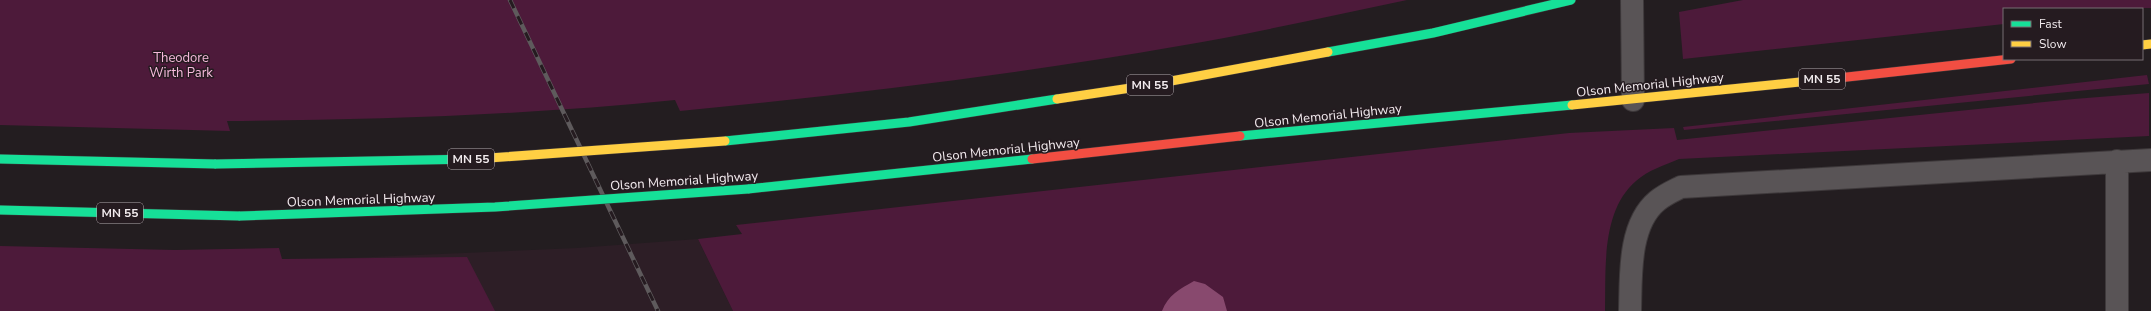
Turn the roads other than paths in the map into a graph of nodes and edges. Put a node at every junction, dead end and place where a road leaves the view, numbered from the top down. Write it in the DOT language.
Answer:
graph roads {
  1 [pos="1571,0"];
  2 [pos="1632,0"];
  3 [pos="2003,60"];
  4 [pos="1633,100"];
  5 [pos="0,159"];
  6 [pos="2151,160"];
  7 [pos="2118,161"];
  8 [pos="0,210"];
  9 [pos="1630,311"];
  10 [pos="2118,311"];
  1 -- 5 [label="main road, MN 55, bridge"];
  2 -- 4 [label="street"];
  3 -- 4 [label="main road, Olson Memorial Highway / MN 55"];
  4 -- 8 [label="main road, Olson Memorial Highway / MN 55, bridge"];
  6 -- 7 [label="street"];
  7 -- 9 [label="street"];
  7 -- 10 [label="street"];
}
